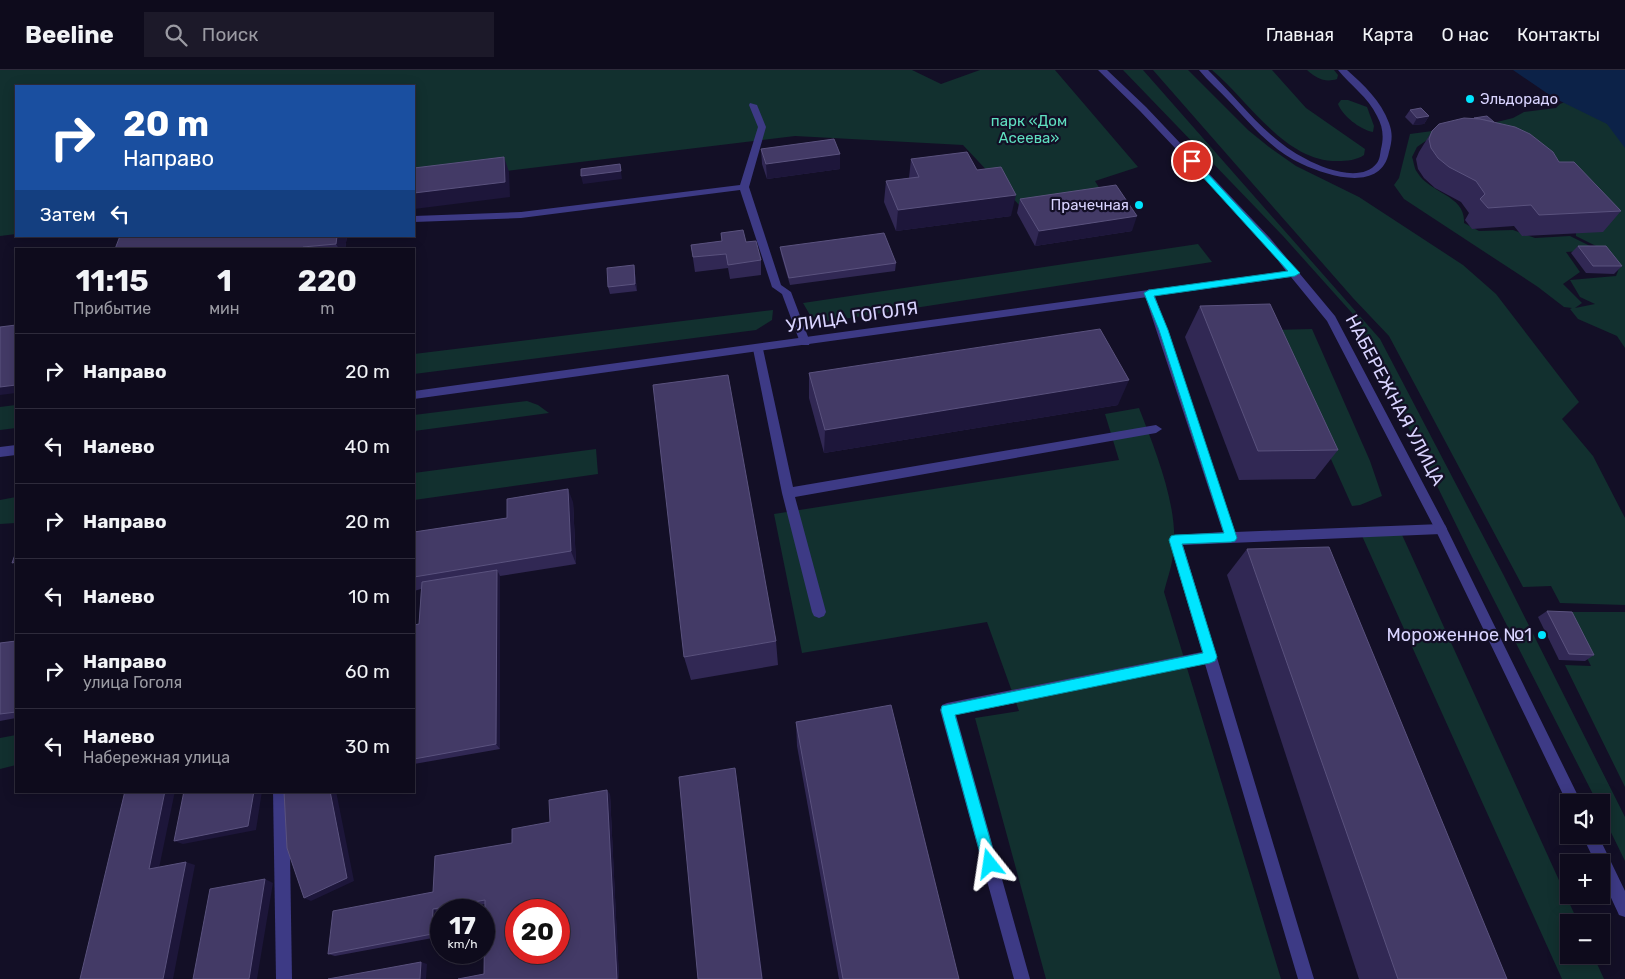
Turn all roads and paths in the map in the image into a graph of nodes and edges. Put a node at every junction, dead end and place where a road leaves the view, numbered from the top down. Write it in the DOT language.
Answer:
graph roads {
  1 [pos="1102,70"];
  2 [pos="1203,70"];
  3 [pos="1342,70"];
  4 [pos="753,105"];
  5 [pos="744,187"];
  6 [pos="415,219"];
  7 [pos="1295,273"];
  8 [pos="1149,293"];
  9 [pos="805,342"];
  10 [pos="758,348"];
  11 [pos="415,395"];
  12 [pos="1156,429"];
  13 [pos="15,450"];
  14 [pos="0,452"];
  15 [pos="788,493"];
  16 [pos="1441,529"];
  17 [pos="1231,538"];
  18 [pos="819,612"];
  19 [pos="1210,657"];
  20 [pos="281,793"];
  21 [pos="1570,794"];
  22 [pos="1594,844"];
  23 [pos="1625,909"];
  24 [pos="284,979"];
  25 [pos="1022,979"];
  26 [pos="1306,979"];
  1 -- 7 [label="street, НАБЕРЕЖНАЯ УЛИЦА"];
  2 -- 3 [label="street"];
  4 -- 5 [label="street"];
  5 -- 6 [label="street"];
  5 -- 9 [label="street"];
  7 -- 8 [label="street, УЛИЦА ГОГОЛЯ"];
  7 -- 16 [label="street, НАБЕРЕЖНАЯ УЛИЦА"];
  8 -- 9 [label="street, УЛИЦА ГОГОЛЯ"];
  8 -- 17 [label="street"];
  9 -- 10 [label="street, УЛИЦА ГОГОЛЯ"];
  10 -- 11 [label="street, УЛИЦА ГОГОЛЯ"];
  10 -- 15 [label="street"];
  12 -- 15 [label="street"];
  13 -- 14 [label="street"];
  15 -- 18 [label="street"];
  16 -- 17 [label="street"];
  16 -- 21 [label="street, НАБЕРЕЖНАЯ УЛИЦА"];
  17 -- 19 [label="street"];
  19 -- 25 [label="street"];
  19 -- 26 [label="street"];
  20 -- 24 [label="street"];
  22 -- 23 [label="street"];
}
